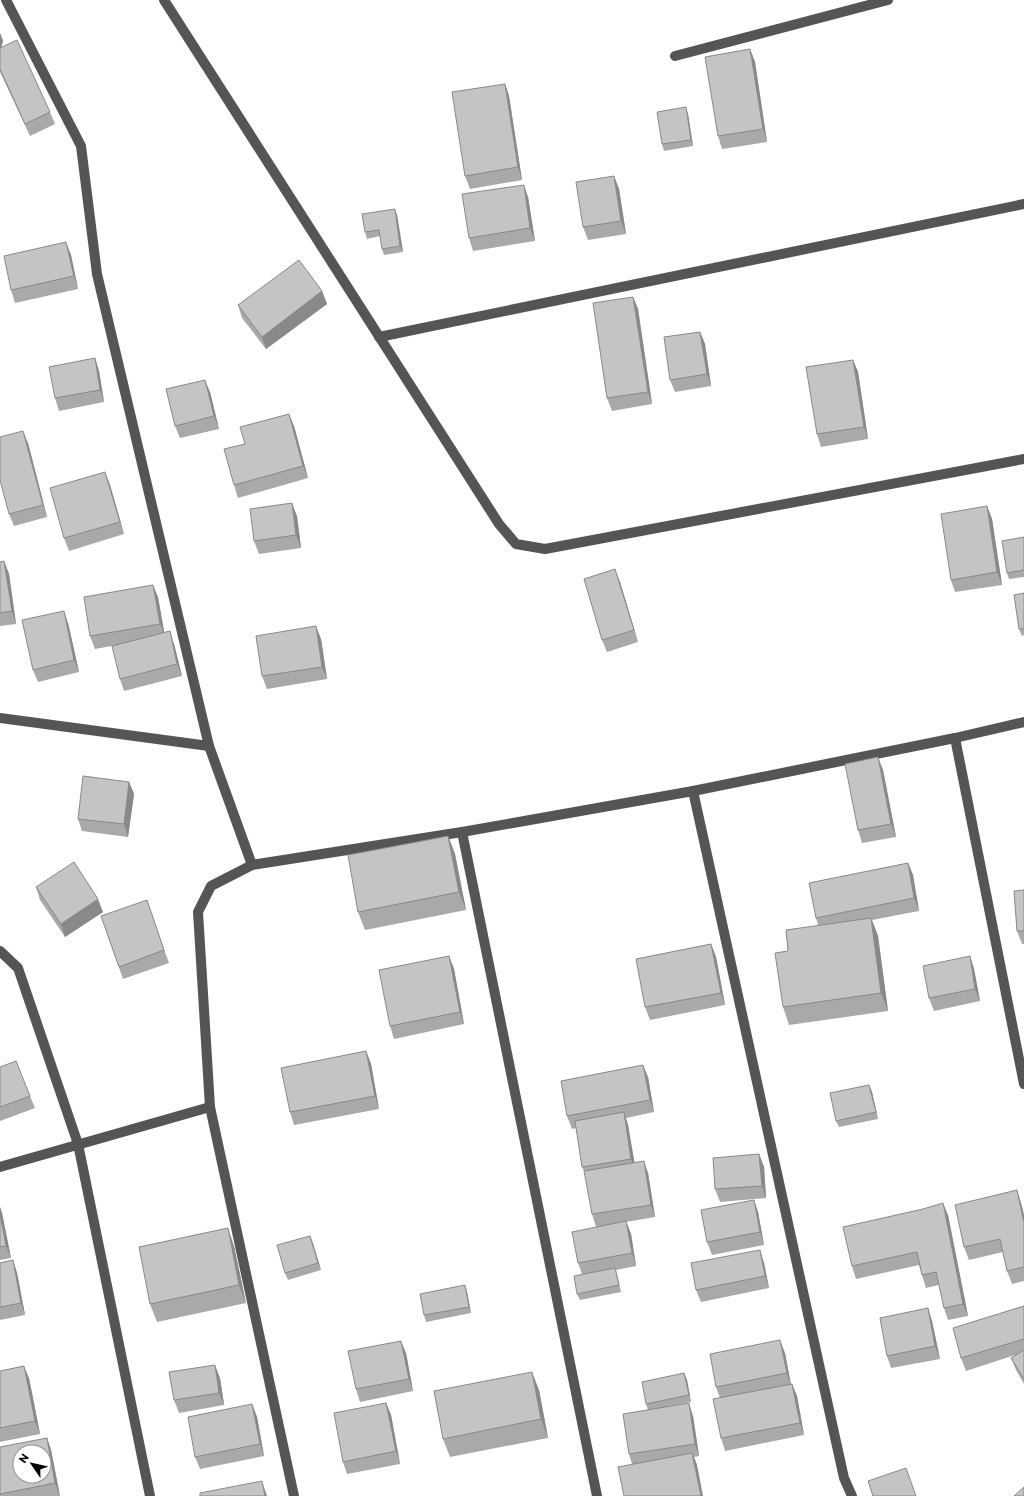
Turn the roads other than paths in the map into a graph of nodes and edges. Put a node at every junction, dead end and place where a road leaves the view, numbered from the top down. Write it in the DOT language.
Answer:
graph roads {
  1 [pos="6,0"];
  2 [pos="164,0"];
  3 [pos="888,0"];
  4 [pos="675,56"];
  5 [pos="1024,204"];
  6 [pos="379,337"];
  7 [pos="1024,459"];
  8 [pos="0,718"];
  9 [pos="1024,722"];
  10 [pos="955,738"];
  11 [pos="209,746"];
  12 [pos="693,791"];
  13 [pos="462,832"];
  14 [pos="252,865"];
  15 [pos="0,950"];
  16 [pos="1024,1084"];
  17 [pos="210,1107"];
  18 [pos="78,1144"];
  19 [pos="0,1167"];
  20 [pos="150,1496"];
  21 [pos="294,1496"];
  22 [pos="597,1496"];
  23 [pos="852,1496"];
  1 -- 11 [label="street"];
  2 -- 6 [label="street"];
  3 -- 4 [label="street"];
  5 -- 6 [label="street"];
  6 -- 7 [label="street"];
  8 -- 11 [label="street"];
  9 -- 10 [label="street"];
  10 -- 12 [label="street"];
  10 -- 16 [label="street"];
  11 -- 14 [label="street"];
  12 -- 13 [label="street"];
  12 -- 23 [label="street"];
  13 -- 14 [label="street"];
  13 -- 22 [label="street"];
  14 -- 17 [label="street"];
  15 -- 18 [label="street"];
  17 -- 18 [label="street"];
  17 -- 21 [label="street"];
  18 -- 19 [label="street"];
  18 -- 20 [label="street"];
}
